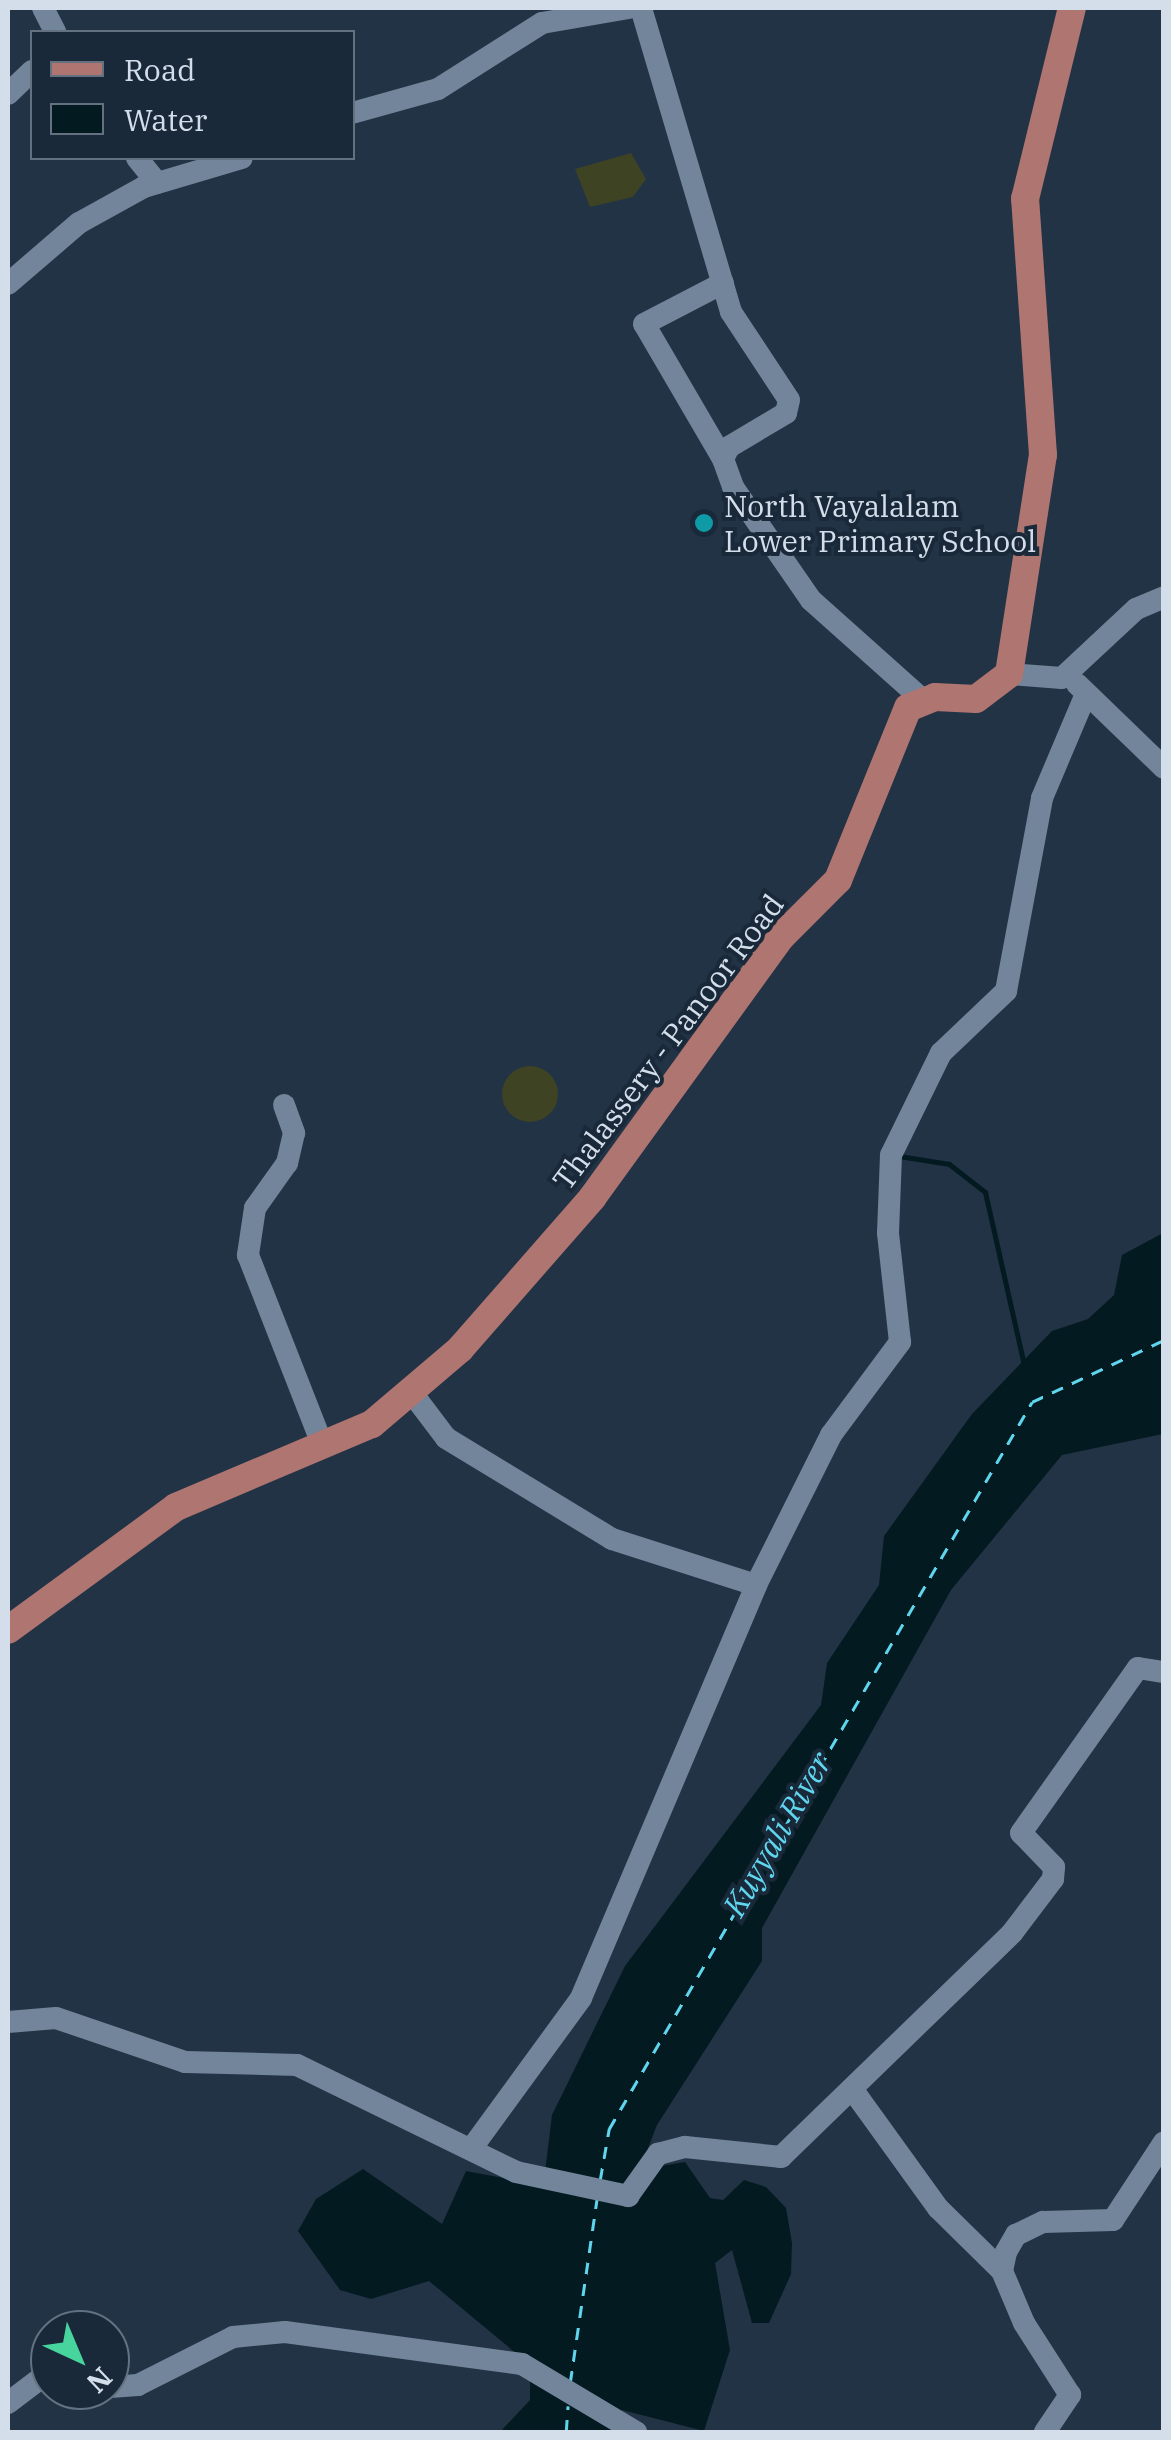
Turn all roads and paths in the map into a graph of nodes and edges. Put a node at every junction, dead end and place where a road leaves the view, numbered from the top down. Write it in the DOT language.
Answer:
graph roads {
  1 [pos="629,8"];
  2 [pos="642,8"];
  3 [pos="1072,8"];
  4 [pos="30,73"];
  5 [pos="8,94"];
  6 [pos="355,112"];
  7 [pos="139,160"];
  8 [pos="235,160"];
  9 [pos="157,184"];
  10 [pos="8,249"];
  11 [pos="16,276"];
  12 [pos="723,284"];
  13 [pos="723,459"];
  14 [pos="1164,597"];
  15 [pos="1068,673"];
  16 [pos="1008,674"];
  17 [pos="1086,694"];
  18 [pos="924,701"];
  19 [pos="1164,768"];
  20 [pos="284,1105"];
  21 [pos="412,1393"];
  22 [pos="323,1446"];
  23 [pos="756,1585"];
  24 [pos="8,1630"];
  25 [pos="1164,1672"];
  26 [pos="8,2022"];
  27 [pos="855,2093"];
  28 [pos="1164,2142"];
  29 [pos="474,2145"];
  30 [pos="1002,2271"];
  31 [pos="130,2386"];
  32 [pos="631,2427"];
  33 [pos="1045,2432"];
  1 -- 6 [label="street"];
  2 -- 12 [label="street"];
  3 -- 16 [label="main road"];
  4 -- 5 [label="street"];
  7 -- 9 [label="street"];
  8 -- 9 [label="street"];
  9 -- 11 [label="street"];
  10 -- 11 [label="street"];
  12 -- 13 [label="street"];
  12 -- 13 [label="street"];
  13 -- 18 [label="street"];
  14 -- 15 [label="street"];
  15 -- 16 [label="street"];
  15 -- 17 [label="street"];
  16 -- 18 [label="main road"];
  17 -- 19 [label="street"];
  17 -- 23 [label="street"];
  18 -- 21 [label="main road, Thalassery - Panoor Road"];
  20 -- 22 [label="street"];
  21 -- 22 [label="main road, Thalassery - Panoor Road"];
  21 -- 23 [label="street"];
  22 -- 24 [label="main road, Thalassery - Panoor Road"];
  23 -- 29 [label="street"];
  25 -- 27 [label="street"];
  26 -- 29 [label="street"];
  27 -- 29 [label="street"];
  27 -- 30 [label="street"];
  28 -- 30 [label="street"];
  30 -- 33 [label="street"];
  31 -- 32 [label="street"];
}
